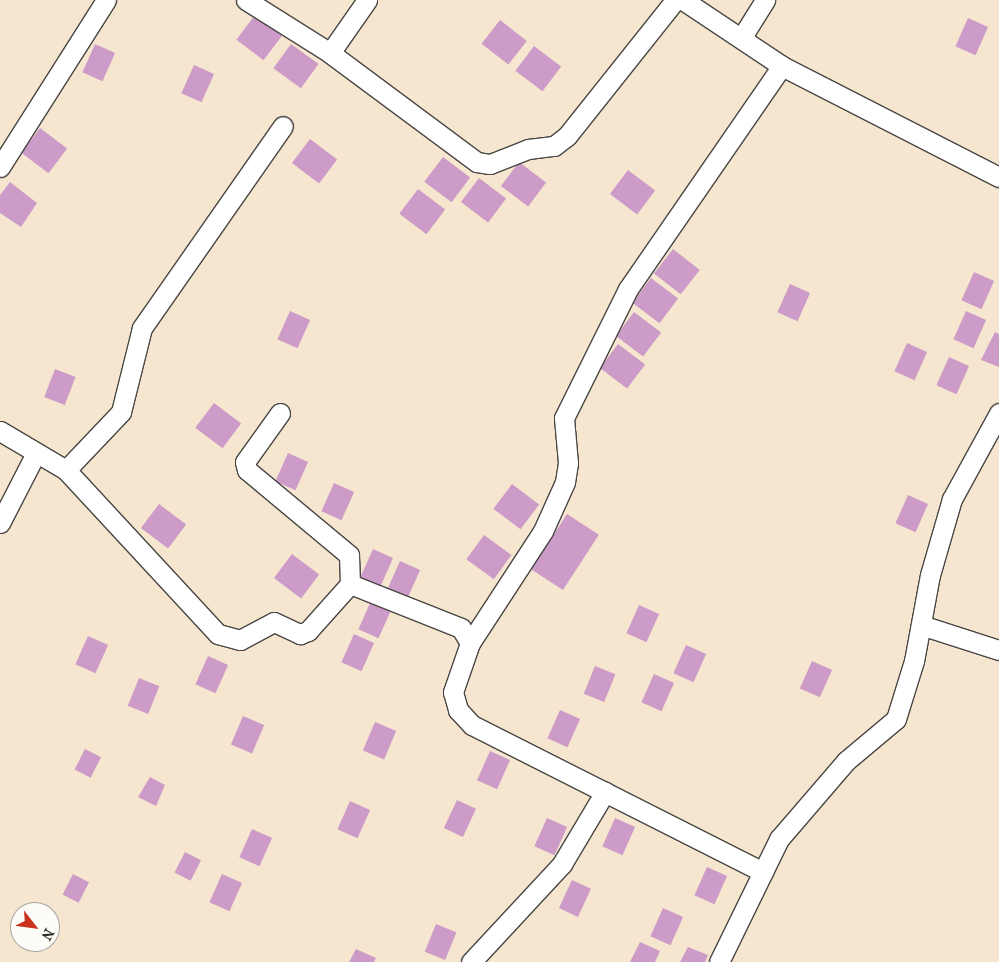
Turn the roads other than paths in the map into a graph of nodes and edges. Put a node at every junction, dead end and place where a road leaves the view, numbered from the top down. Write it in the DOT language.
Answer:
graph roads {
  1 [pos="106,0"];
  2 [pos="246,0"];
  3 [pos="367,0"];
  4 [pos="675,0"];
  5 [pos="683,0"];
  6 [pos="766,0"];
  7 [pos="742,37"];
  8 [pos="330,53"];
  9 [pos="782,66"];
  10 [pos="282,126"];
  11 [pos="0,167"];
  12 [pos="999,177"];
  13 [pos="280,413"];
  14 [pos="999,413"];
  15 [pos="0,431"];
  16 [pos="36,453"];
  17 [pos="66,470"];
  18 [pos="0,522"];
  19 [pos="350,584"];
  20 [pos="921,625"];
  21 [pos="470,643"];
  22 [pos="999,650"];
  23 [pos="605,792"];
  24 [pos="763,872"];
  25 [pos="471,962"];
  26 [pos="718,962"];
  1 -- 11 [label="street"];
  2 -- 8 [label="street"];
  3 -- 8 [label="street"];
  4 -- 8 [label="street"];
  5 -- 7 [label="street"];
  6 -- 7 [label="street"];
  7 -- 9 [label="street"];
  9 -- 12 [label="street"];
  9 -- 21 [label="street"];
  10 -- 17 [label="street"];
  13 -- 19 [label="street"];
  14 -- 20 [label="street"];
  15 -- 16 [label="street"];
  16 -- 17 [label="street"];
  16 -- 18 [label="street"];
  17 -- 19 [label="street"];
  19 -- 21 [label="street"];
  20 -- 22 [label="street"];
  20 -- 24 [label="street"];
  21 -- 23 [label="street"];
  23 -- 24 [label="street"];
  23 -- 25 [label="street"];
  24 -- 26 [label="street"];
}
